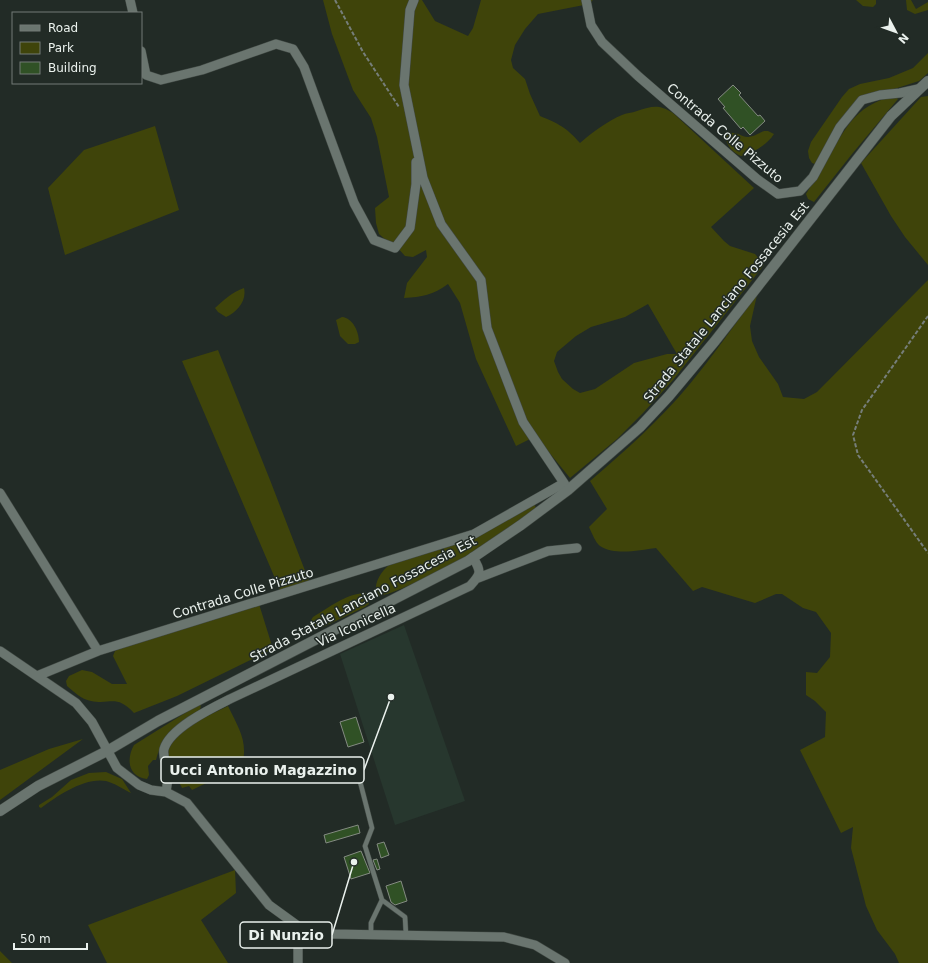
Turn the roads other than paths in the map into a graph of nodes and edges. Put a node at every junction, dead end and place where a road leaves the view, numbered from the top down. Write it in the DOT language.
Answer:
graph roads {
  1 [pos="130,0"];
  2 [pos="414,0"];
  3 [pos="586,0"];
  4 [pos="133,12"];
  5 [pos="142,56"];
  6 [pos="928,81"];
  7 [pos="918,89"];
  8 [pos="417,147"];
  9 [pos="566,486"];
  10 [pos="0,493"];
  11 [pos="576,548"];
  12 [pos="473,557"];
  13 [pos="478,578"];
  14 [pos="0,651"];
  15 [pos="98,652"];
  16 [pos="37,676"];
  17 [pos="107,751"];
  18 [pos="354,762"];
  19 [pos="166,792"];
  20 [pos="0,811"];
  21 [pos="382,900"];
  22 [pos="298,926"];
  23 [pos="371,935"];
  24 [pos="406,935"];
  25 [pos="298,963"];
  26 [pos="565,963"];
  1 -- 4 [label="street"];
  2 -- 8 [label="street"];
  3 -- 7 [label="street, Contrada Colle Pizzuto"];
  5 -- 8 [label="street"];
  6 -- 7 [label="main road, Strada Statale Lanciano Fossacesia Est"];
  7 -- 9 [label="main road, Strada Statale Lanciano Fossacesia Est"];
  8 -- 9 [label="street"];
  9 -- 12 [label="main road, Strada Statale Lanciano Fossacesia Est"];
  9 -- 15 [label="street, Contrada Colle Pizzuto"];
  10 -- 15 [label="street"];
  11 -- 13 [label="street, Via Iconicella"];
  12 -- 13 [label="street"];
  12 -- 17 [label="main road, Strada Statale Lanciano Fossacesia Est"];
  13 -- 19 [label="street, Via Iconicella"];
  14 -- 16 [label="street"];
  15 -- 16 [label="street, Contrada Colle Pizzuto"];
  16 -- 17 [label="street"];
  17 -- 19 [label="street"];
  17 -- 20 [label="main road, Strada Statale Lanciano Fossacesia Est"];
  18 -- 21 [label="lane"];
  19 -- 22 [label="street"];
  21 -- 23 [label="lane"];
  21 -- 24 [label="lane"];
  22 -- 23 [label="street"];
  22 -- 25 [label="street"];
  23 -- 24 [label="street"];
  24 -- 26 [label="street"];
}
